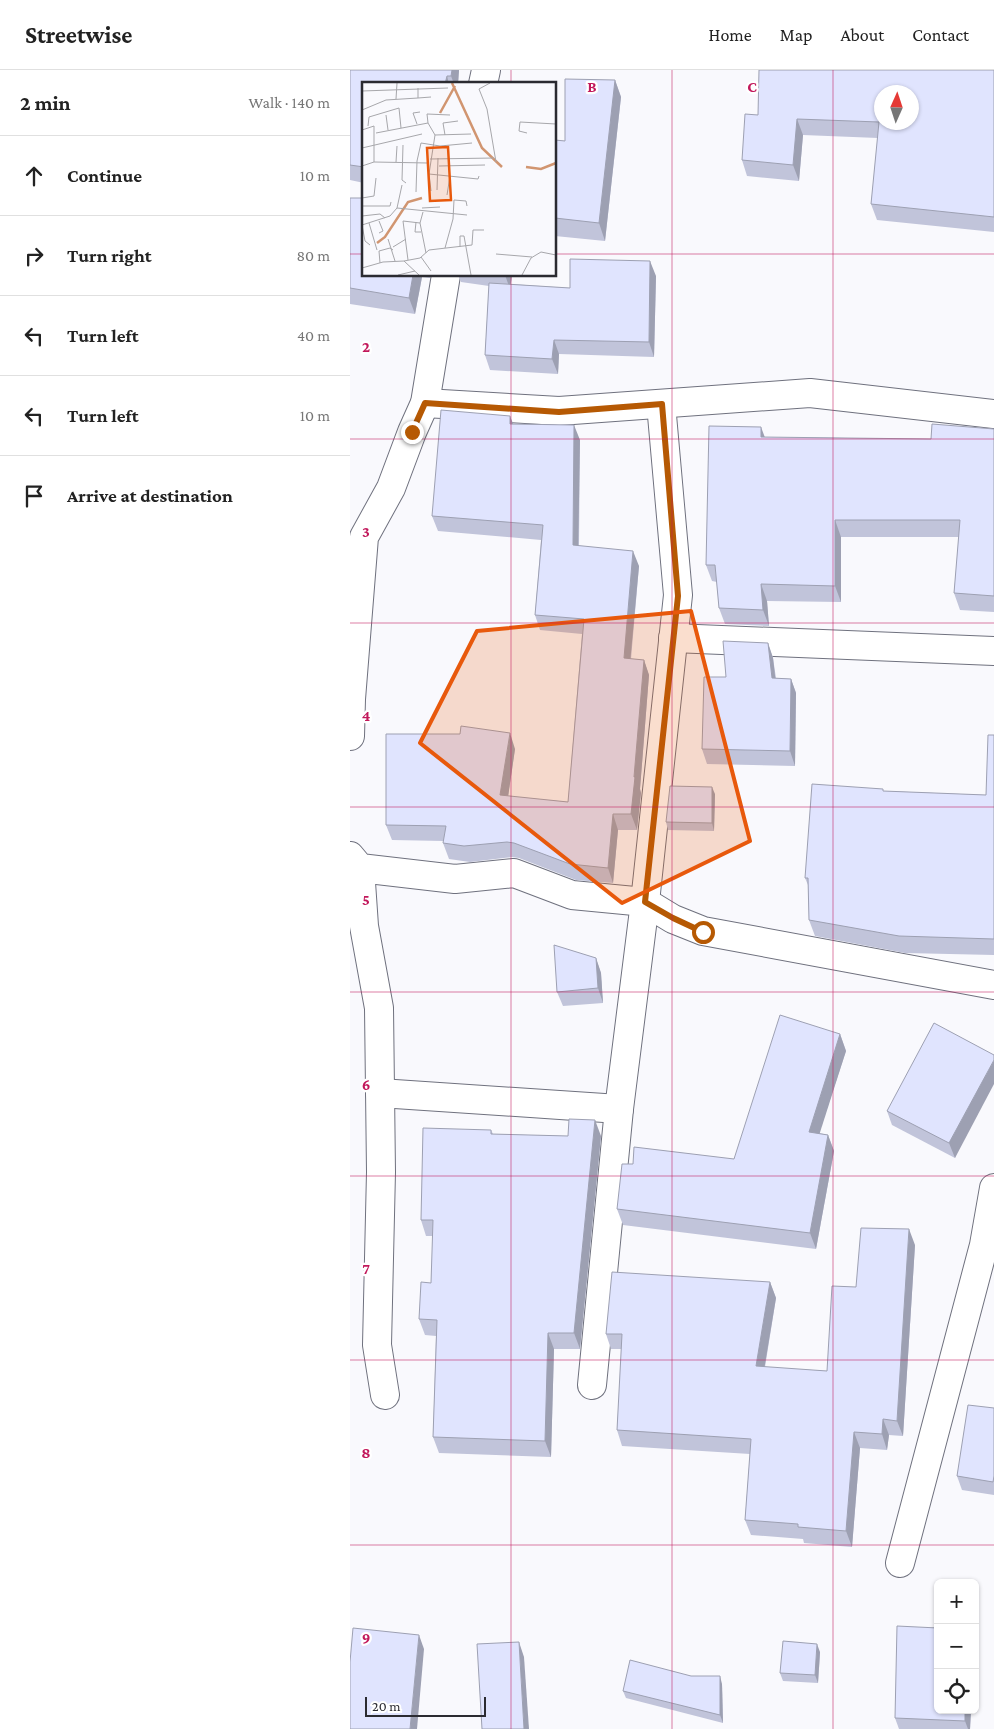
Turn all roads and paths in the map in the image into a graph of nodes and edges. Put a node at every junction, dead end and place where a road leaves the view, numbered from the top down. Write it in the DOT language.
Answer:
graph roads {
  1 [pos="446,276"];
  2 [pos="425,403"];
  3 [pos="662,404"];
  4 [pos="994,414"];
  5 [pos="357,536"];
  6 [pos="673,638"];
  7 [pos="994,651"];
  8 [pos="350,736"];
  9 [pos="355,862"];
  10 [pos="645,902"];
  11 [pos="994,985"];
  12 [pos="380,1093"];
  13 [pos="619,1110"];
  14 [pos="994,1188"];
  15 [pos="989,1247"];
  16 [pos="592,1385"];
  17 [pos="386,1395"];
  18 [pos="900,1563"];
  1 -- 2 [label="street"];
  2 -- 3 [label="street"];
  2 -- 5 [label="street"];
  3 -- 4 [label="street"];
  3 -- 6 [label="street"];
  5 -- 8 [label="street"];
  6 -- 7 [label="street"];
  6 -- 10 [label="street"];
  9 -- 10 [label="street"];
  9 -- 12 [label="street"];
  10 -- 11 [label="street"];
  10 -- 13 [label="street"];
  12 -- 13 [label="street"];
  12 -- 17 [label="street"];
  13 -- 16 [label="street"];
  14 -- 15 [label="street"];
  15 -- 18 [label="street"];
}
